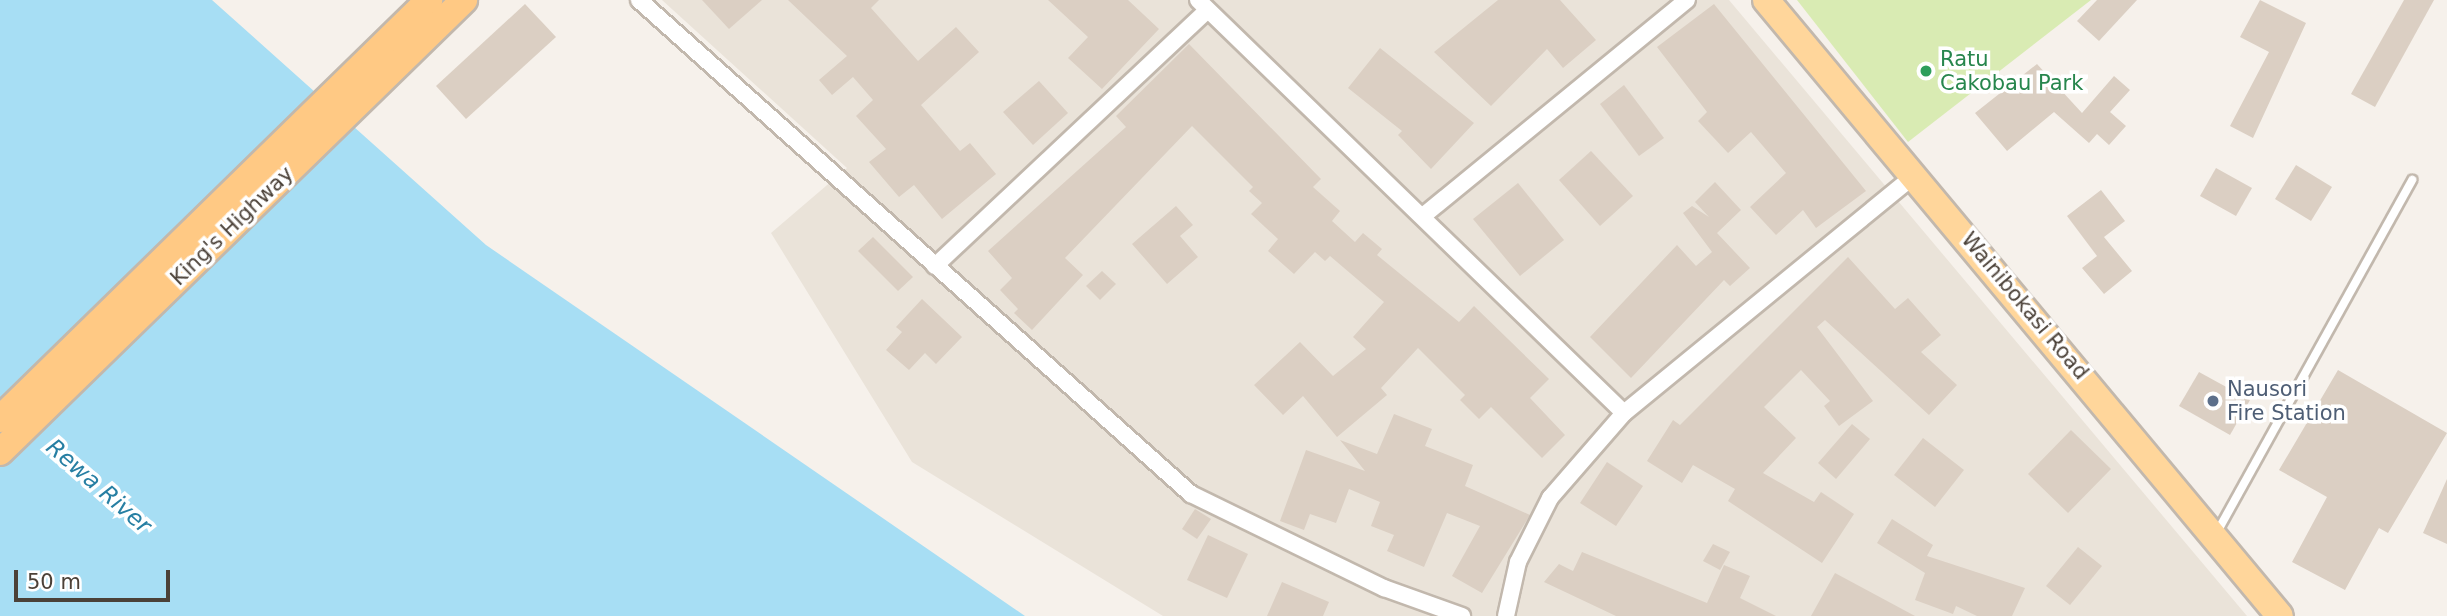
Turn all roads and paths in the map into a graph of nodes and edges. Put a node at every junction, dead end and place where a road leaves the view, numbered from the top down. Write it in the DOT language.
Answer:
graph roads {
  1 [pos="464,0"];
  2 [pos="639,0"];
  3 [pos="1687,0"];
  4 [pos="1766,0"];
  5 [pos="1203,5"];
  6 [pos="426,14"];
  7 [pos="1916,174"];
  8 [pos="2412,180"];
  9 [pos="1423,216"];
  10 [pos="935,266"];
  11 [pos="1624,413"];
  12 [pos="0,419"];
  13 [pos="0,452"];
  14 [pos="2215,537"];
  15 [pos="1462,616"];
  16 [pos="1506,616"];
  17 [pos="2280,616"];
  1 -- 6 [label="highway, King's Highway"];
  2 -- 10 [label="street"];
  3 -- 9 [label="street"];
  4 -- 7 [label="main road, Wainibokasi Road"];
  5 -- 9 [label="street"];
  5 -- 10 [label="street"];
  6 -- 12 [label="highway, King's Highway"];
  6 -- 13 [label="highway, King's Highway"];
  7 -- 11 [label="street"];
  7 -- 14 [label="main road, Wainibokasi Road"];
  8 -- 14 [label="lane"];
  9 -- 11 [label="street"];
  10 -- 15 [label="street"];
  11 -- 16 [label="street"];
  14 -- 17 [label="main road, Wainibokasi Road"];
}
